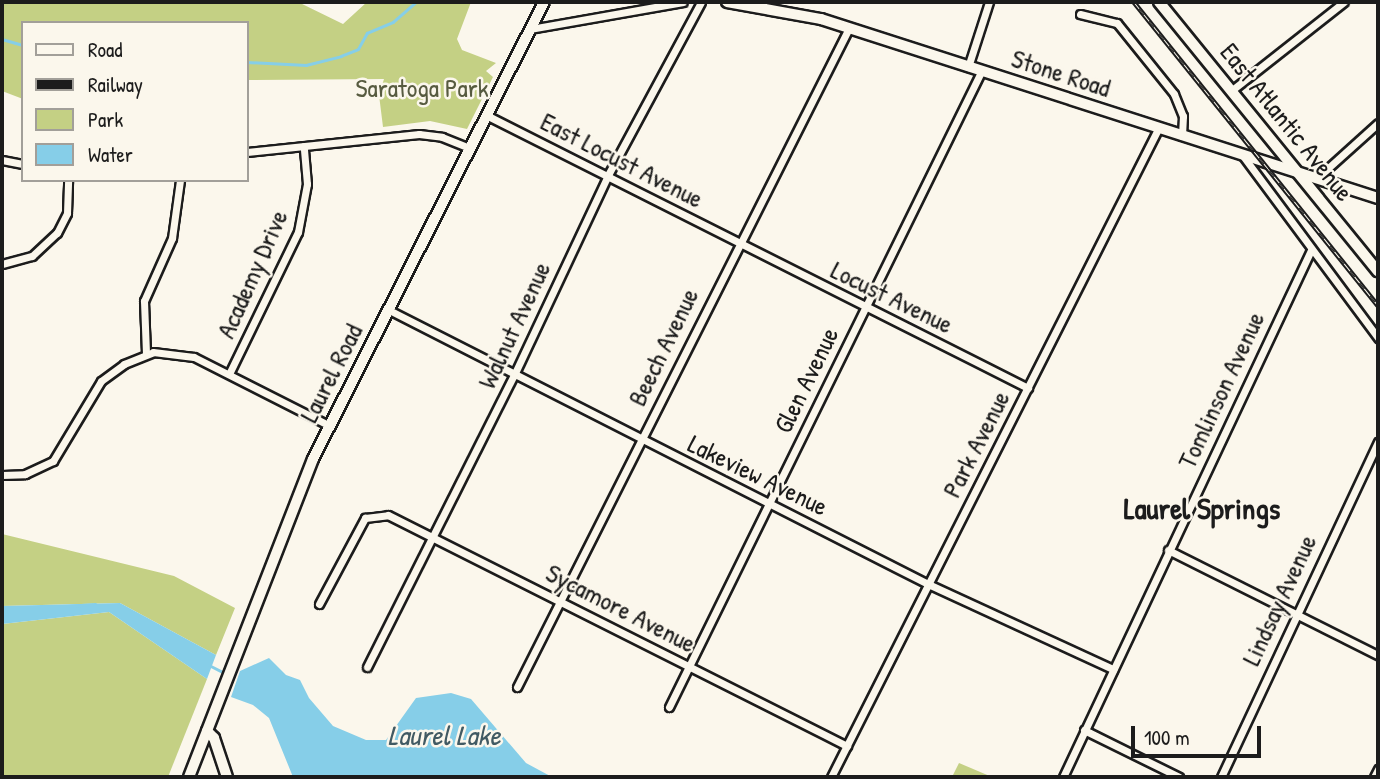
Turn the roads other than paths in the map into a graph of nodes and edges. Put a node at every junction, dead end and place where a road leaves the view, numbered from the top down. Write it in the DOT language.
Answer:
graph roads {
  1 [pos="544,2"];
  2 [pos="682,2"];
  3 [pos="701,2"];
  4 [pos="727,2"];
  5 [pos="989,2"];
  6 [pos="1159,2"];
  7 [pos="1344,2"];
  8 [pos="1080,14"];
  9 [pos="849,28"];
  10 [pos="530,29"];
  11 [pos="968,67"];
  12 [pos="981,72"];
  13 [pos="1232,90"];
  14 [pos="486,115"];
  15 [pos="1378,123"];
  16 [pos="1158,128"];
  17 [pos="1182,136"];
  18 [pos="1272,139"];
  19 [pos="304,146"];
  20 [pos="469,148"];
  21 [pos="248,152"];
  22 [pos="1242,155"];
  23 [pos="2,160"];
  24 [pos="1264,162"];
  25 [pos="21,164"];
  26 [pos="1298,172"];
  27 [pos="608,175"];
  28 [pos="1317,178"];
  29 [pos="68,182"];
  30 [pos="180,182"];
  31 [pos="1378,198"];
  32 [pos="737,243"];
  33 [pos="1311,250"];
  34 [pos="2,264"];
  35 [pos="1378,271"];
  36 [pos="864,307"];
  37 [pos="389,310"];
  38 [pos="1378,338"];
  39 [pos="146,353"];
  40 [pos="229,374"];
  41 [pos="514,375"];
  42 [pos="1028,388"];
  43 [pos="330,425"];
  44 [pos="641,440"];
  45 [pos="1378,442"];
  46 [pos="2,475"];
  47 [pos="770,503"];
  48 [pos="432,537"];
  49 [pos="1168,551"];
  50 [pos="928,584"];
  51 [pos="561,601"];
  52 [pos="319,604"];
  53 [pos="1294,614"];
  54 [pos="1378,655"];
  55 [pos="689,665"];
  56 [pos="367,667"];
  57 [pos="1113,669"];
  58 [pos="517,687"];
  59 [pos="669,707"];
  60 [pos="1084,730"];
  61 [pos="206,731"];
  62 [pos="847,746"];
  63 [pos="1378,769"];
  64 [pos="189,777"];
  65 [pos="227,777"];
  66 [pos="831,777"];
  67 [pos="1063,777"];
  68 [pos="1180,777"];
  69 [pos="1221,777"];
  70 [pos="1374,777"];
  1 -- 10 [label="street, Laurel Road"];
  2 -- 10 [label="street"];
  3 -- 27 [label="street, Walnut Avenue"];
  4 -- 9 [label="street, Stone Road"];
  5 -- 11 [label="street"];
  6 -- 13 [label="street, East Atlantic Avenue"];
  7 -- 13 [label="street"];
  8 -- 17 [label="street"];
  9 -- 11 [label="street, Stone Road"];
  9 -- 32 [label="street, Beech Avenue"];
  10 -- 14 [label="street, Laurel Road"];
  11 -- 12 [label="street, Stone Road"];
  12 -- 16 [label="street, Stone Road"];
  12 -- 36 [label="street, Glen Avenue"];
  13 -- 18 [label="street, East Atlantic Avenue"];
  14 -- 20 [label="street, Laurel Road"];
  14 -- 27 [label="street, East Locust Avenue"];
  15 -- 28 [label="street"];
  16 -- 17 [label="street, Stone Road"];
  16 -- 42 [label="street, Park Avenue"];
  17 -- 22 [label="street, Stone Road"];
  18 -- 24 [label="street"];
  18 -- 26 [label="street, East Atlantic Avenue"];
  19 -- 20 [label="street"];
  19 -- 21 [label="street"];
  19 -- 40 [label="street, Academy Drive"];
  20 -- 37 [label="street, Laurel Road"];
  22 -- 24 [label="street, Stone Road"];
  22 -- 33 [label="street"];
  23 -- 25 [label="street"];
  24 -- 26 [label="street, Stone Road"];
  26 -- 28 [label="street, Stone Road"];
  26 -- 35 [label="street, East Atlantic Avenue"];
  27 -- 32 [label="street, East Locust Avenue"];
  27 -- 41 [label="street, Walnut Avenue"];
  28 -- 31 [label="street, Stone Road"];
  29 -- 34 [label="street"];
  30 -- 39 [label="street"];
  32 -- 36 [label="street, Locust Avenue"];
  32 -- 44 [label="street, Beech Avenue"];
  33 -- 38 [label="street"];
  33 -- 49 [label="street, Tomlinson Avenue"];
  36 -- 42 [label="street, Locust Avenue"];
  36 -- 47 [label="street, Glen Avenue"];
  37 -- 41 [label="street, Lakeview Avenue"];
  37 -- 43 [label="street, Laurel Road"];
  39 -- 40 [label="street"];
  39 -- 46 [label="street"];
  40 -- 43 [label="street"];
  41 -- 44 [label="street, Lakeview Avenue"];
  41 -- 48 [label="street, Walnut Avenue"];
  42 -- 50 [label="street, Park Avenue"];
  43 -- 61 [label="street, Laurel Road"];
  44 -- 47 [label="street, Lakeview Avenue"];
  44 -- 51 [label="street, Beech Avenue"];
  45 -- 53 [label="street, Lindsay Avenue"];
  47 -- 50 [label="street, Lakeview Avenue"];
  47 -- 55 [label="street, Glen Avenue"];
  48 -- 51 [label="street, Sycamore Avenue"];
  48 -- 52 [label="street, Sycamore Avenue"];
  48 -- 56 [label="street, Walnut Avenue"];
  49 -- 53 [label="street"];
  49 -- 57 [label="street, Tomlinson Avenue"];
  50 -- 57 [label="street, Lakeview Avenue"];
  50 -- 62 [label="street, Park Avenue"];
  51 -- 55 [label="street, Sycamore Avenue"];
  51 -- 58 [label="street, Beech Avenue"];
  53 -- 54 [label="street"];
  53 -- 69 [label="street, Lindsay Avenue"];
  55 -- 59 [label="street, Glen Avenue"];
  55 -- 62 [label="street, Sycamore Avenue"];
  57 -- 60 [label="street, Tomlinson Avenue"];
  60 -- 67 [label="street, Tomlinson Avenue"];
  60 -- 68 [label="street"];
  61 -- 64 [label="street, Laurel Road"];
  61 -- 65 [label="street"];
  62 -- 66 [label="street, Park Avenue"];
  63 -- 70 [label="street"];
}
